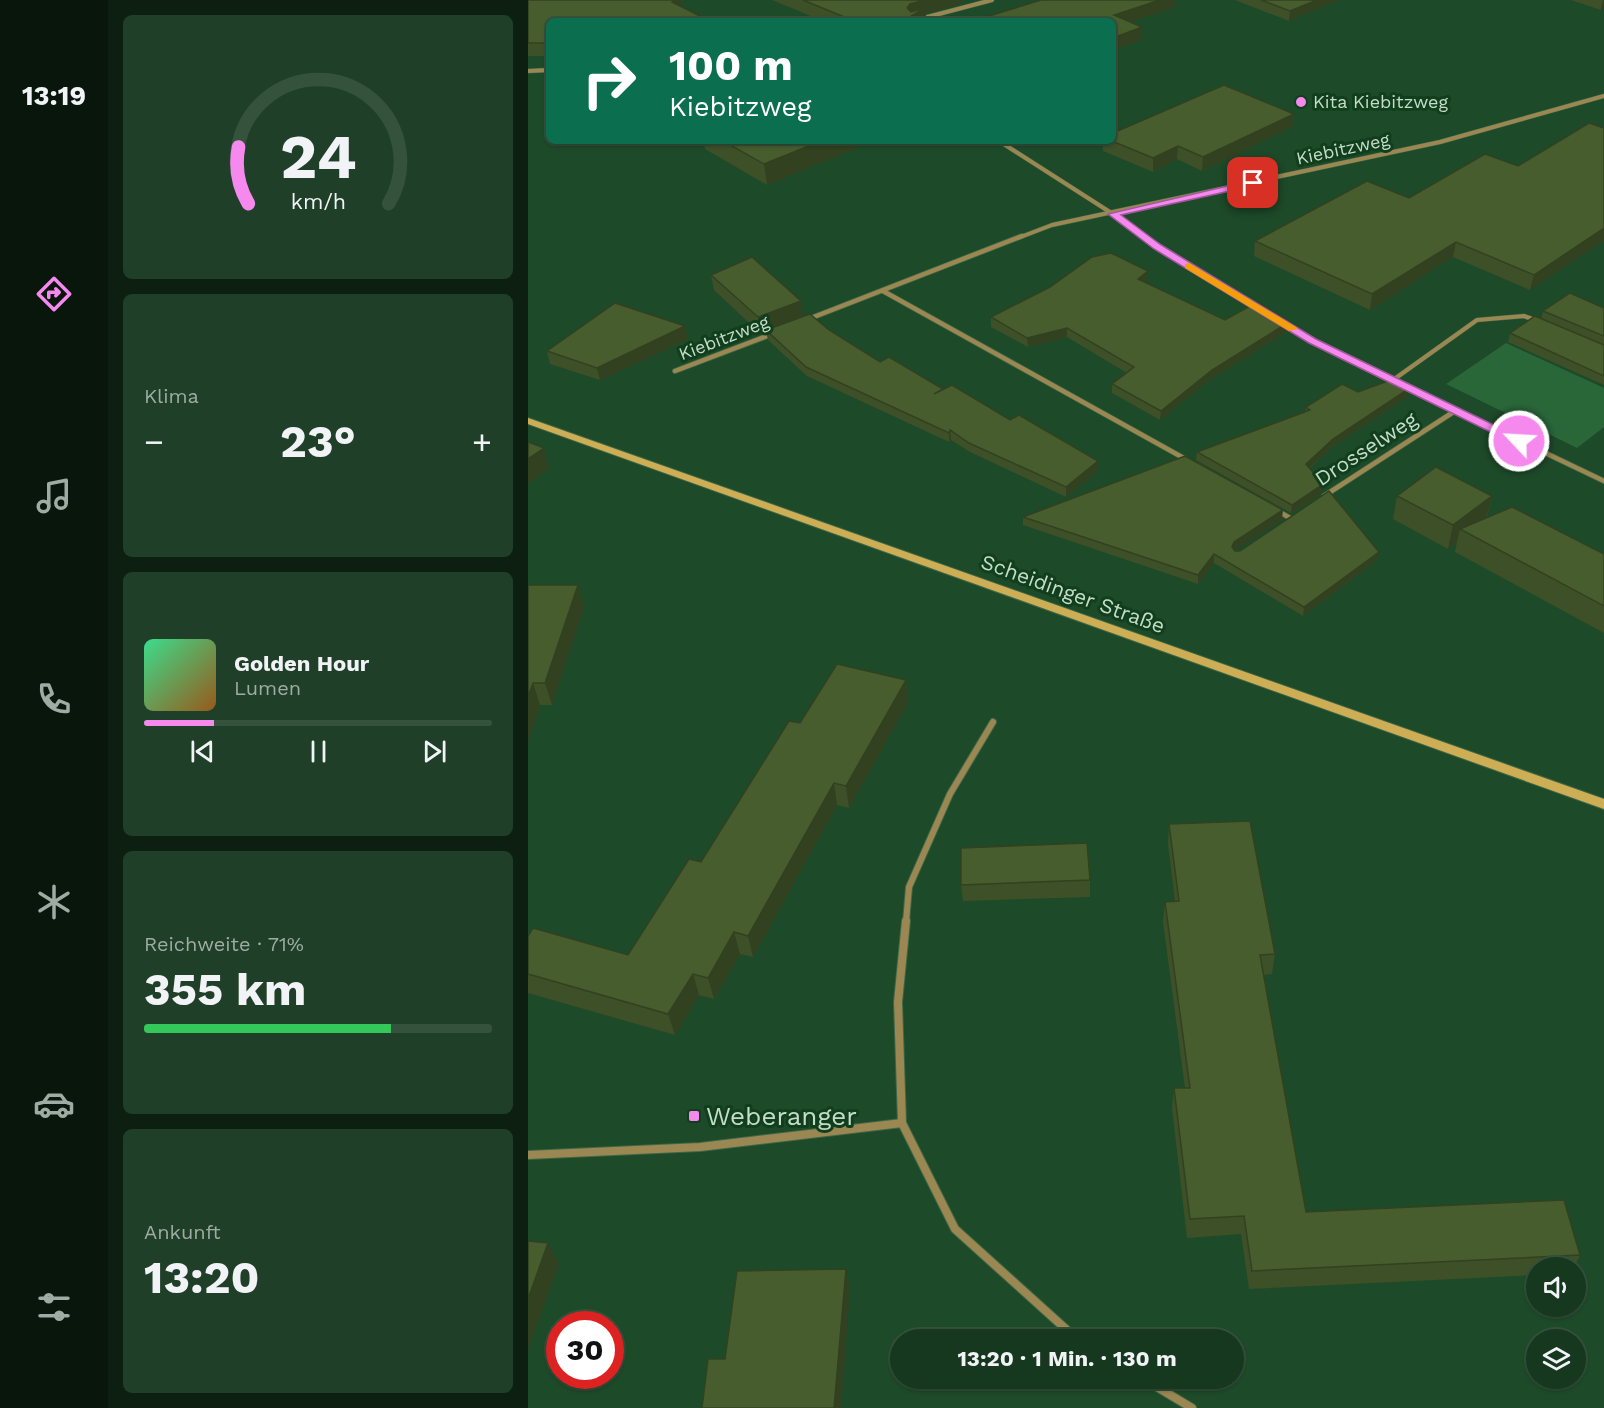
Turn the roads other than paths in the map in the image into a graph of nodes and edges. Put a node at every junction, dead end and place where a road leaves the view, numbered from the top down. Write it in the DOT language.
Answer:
graph roads {
  1 [pos="992,0"];
  2 [pos="923,18"];
  3 [pos="546,70"];
  4 [pos="528,71"];
  5 [pos="1604,96"];
  6 [pos="1004,144"];
  7 [pos="1113,214"];
  8 [pos="883,291"];
  9 [pos="1264,312"];
  10 [pos="1274,318"];
  11 [pos="1544,324"];
  12 [pos="795,325"];
  13 [pos="784,329"];
  14 [pos="675,371"];
  15 [pos="1393,380"];
  16 [pos="1455,411"];
  17 [pos="528,421"];
  18 [pos="1196,465"];
  19 [pos="1604,481"];
  20 [pos="1316,501"];
  21 [pos="1271,508"];
  22 [pos="1296,514"];
  23 [pos="1290,518"];
  24 [pos="1281,524"];
  25 [pos="993,722"];
  26 [pos="1604,804"];
  27 [pos="902,1124"];
  28 [pos="528,1155"];
  29 [pos="1066,1329"];
  30 [pos="1160,1389"];
  31 [pos="1192,1408"];
  1 -- 2 [label="street"];
  3 -- 4 [label="street"];
  5 -- 7 [label="street, Kiebitzweg"];
  6 -- 7 [label="street"];
  7 -- 8 [label="street, Kiebitzweg"];
  7 -- 9 [label="street"];
  8 -- 12 [label="street, Kiebitzweg"];
  8 -- 18 [label="street"];
  10 -- 15 [label="street, Drosselweg"];
  11 -- 15 [label="lane"];
  13 -- 14 [label="street, Kiebitzweg"];
  15 -- 16 [label="street, Drosselweg"];
  16 -- 19 [label="street, Drosselweg"];
  16 -- 20 [label="street, Drosselweg"];
  17 -- 26 [label="main road, Scheidinger Straße"];
  21 -- 23 [label="street"];
  22 -- 23 [label="street"];
  23 -- 24 [label="street"];
  25 -- 27 [label="street"];
  27 -- 28 [label="street"];
  27 -- 29 [label="street"];
  30 -- 31 [label="street"];
}
